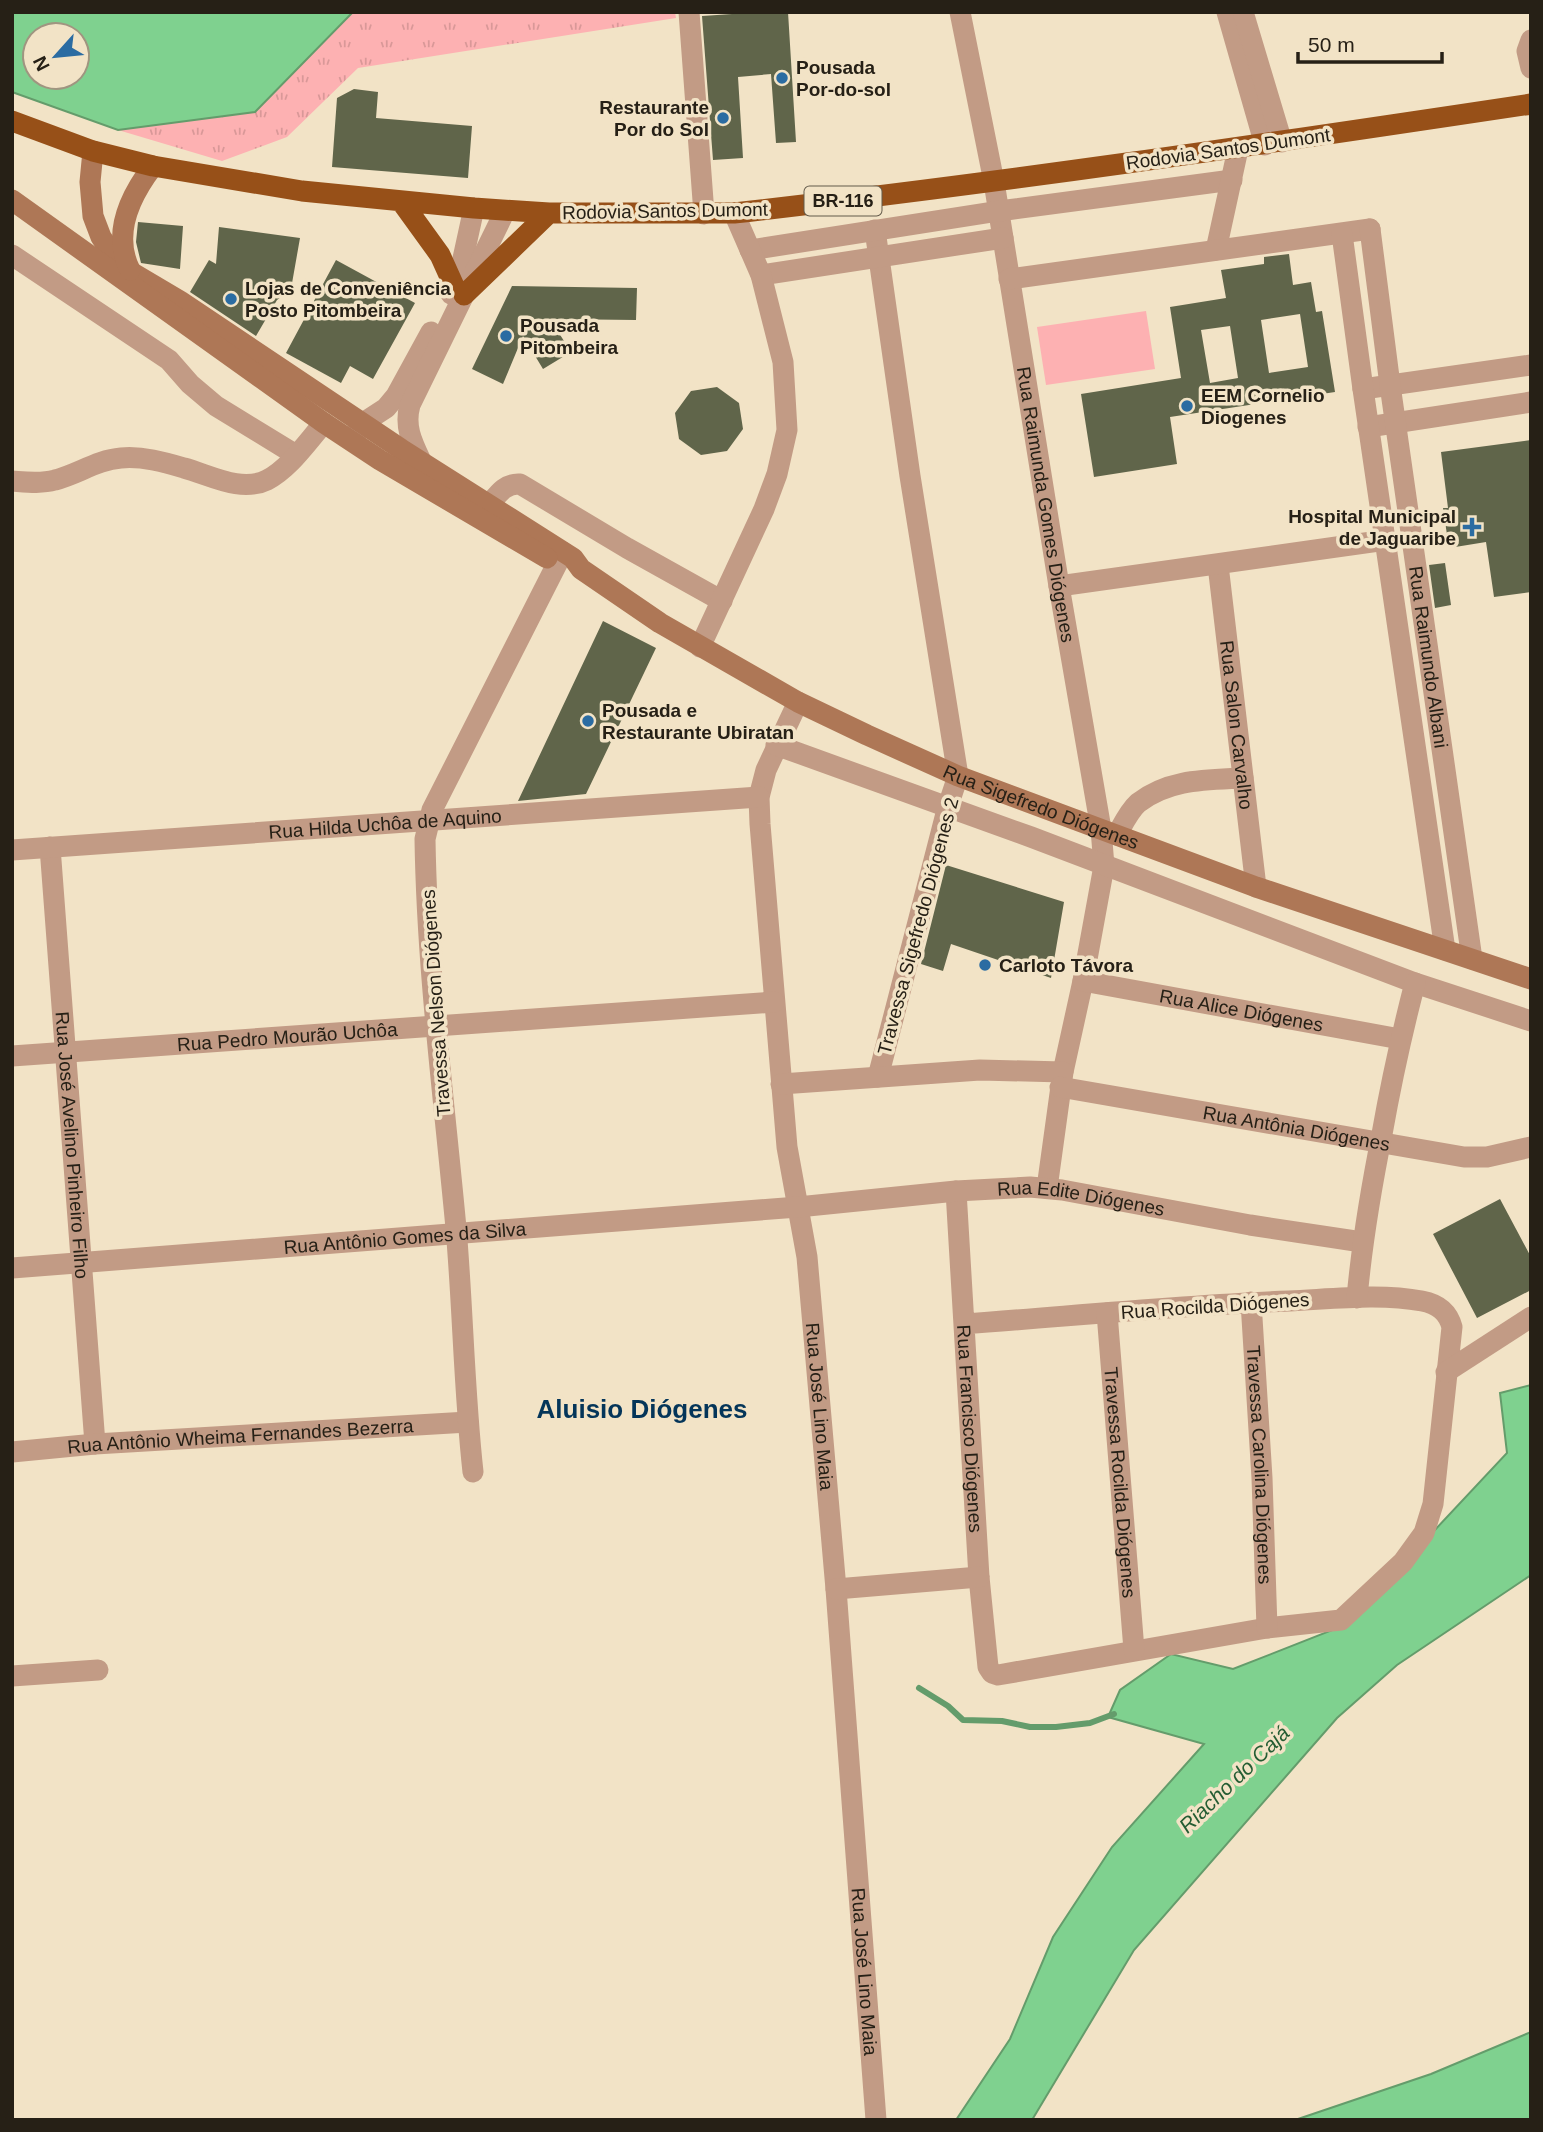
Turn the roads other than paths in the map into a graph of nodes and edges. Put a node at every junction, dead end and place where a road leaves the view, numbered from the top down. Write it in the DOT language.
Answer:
graph roads {
  1 [pos="689,12"];
  2 [pos="960,12"];
  3 [pos="1227,12"];
  4 [pos="1243,12"];
  5 [pos="1531,40"];
  6 [pos="1531,68"];
  7 [pos="1531,104"];
  8 [pos="12,121"];
  9 [pos="1273,143"];
  10 [pos="1238,149"];
  11 [pos="93,151"];
  12 [pos="153,166"];
  13 [pos="1232,180"];
  14 [pos="994,182"];
  15 [pos="12,200"];
  16 [pos="401,201"];
  17 [pos="474,208"];
  18 [pos="505,211"];
  19 [pos="999,211"];
  20 [pos="734,213"];
  21 [pos="550,214"];
  22 [pos="704,214"];
  23 [pos="875,230"];
  24 [pos="1342,234"];
  25 [pos="1003,238"];
  26 [pos="750,250"];
  27 [pos="1216,250"];
  28 [pos="12,255"];
  29 [pos="879,257"];
  30 [pos="131,272"];
  31 [pos="761,275"];
  32 [pos="1009,279"];
  33 [pos="459,290"];
  34 [pos="1531,365"];
  35 [pos="1461,375"];
  36 [pos="1390,385"];
  37 [pos="1363,389"];
  38 [pos="1531,402"];
  39 [pos="1467,412"];
  40 [pos="1396,423"];
  41 [pos="324,424"];
  42 [pos="1368,427"];
  43 [pos="357,432"];
  44 [pos="296,455"];
  45 [pos="421,461"];
  46 [pos="12,481"];
  47 [pos="489,505"];
  48 [pos="1386,540"];
  49 [pos="560,558"];
  50 [pos="1218,565"];
  51 [pos="1059,586"];
  52 [pos="722,601"];
  53 [pos="700,647"];
  54 [pos="1428,648"];
  55 [pos="1402,652"];
  56 [pos="798,702"];
  57 [pos="776,746"];
  58 [pos="958,776"];
  59 [pos="1243,778"];
  60 [pos="759,797"];
  61 [pos="948,806"];
  62 [pos="428,822"];
  63 [pos="1109,832"];
  64 [pos="50,847"];
  65 [pos="12,850"];
  66 [pos="1431,854"];
  67 [pos="1457,854"];
  68 [pos="1104,866"];
  69 [pos="1256,887"];
  70 [pos="1444,950"];
  71 [pos="1472,959"];
  72 [pos="1531,979"];
  73 [pos="1083,981"];
  74 [pos="1415,983"];
  75 [pos="774,1002"];
  76 [pos="1531,1021"];
  77 [pos="436,1026"];
  78 [pos="1400,1040"];
  79 [pos="65,1052"];
  80 [pos="12,1056"];
  81 [pos="878,1077"];
  82 [pos="1062,1079"];
  83 [pos="781,1084"];
  84 [pos="1380,1143"];
  85 [pos="1531,1147"];
  86 [pos="1046,1188"];
  87 [pos="956,1191"];
  88 [pos="798,1207"];
  89 [pos="456,1232"];
  90 [pos="1362,1242"];
  91 [pos="81,1263"];
  92 [pos="12,1268"];
  93 [pos="1357,1298"];
  94 [pos="1251,1302"];
  95 [pos="1107,1313"];
  96 [pos="1531,1317"];
  97 [pos="964,1324"];
  98 [pos="1446,1372"];
  99 [pos="468,1422"];
  100 [pos="95,1444"];
  101 [pos="12,1451"];
  102 [pos="473,1472"];
  103 [pos="979,1577"];
  104 [pos="836,1589"];
  105 [pos="1267,1628"];
  106 [pos="1134,1650"];
  107 [pos="99,1670"];
  108 [pos="12,1676"];
  109 [pos="876,2120"];
  1 -- 22 [label="street"];
  2 -- 14 [label="street, Rua Raimunda Gomes Diógenes"];
  3 -- 9 [label="street"];
  4 -- 9 [label="street"];
  5 -- 6 [label="street"];
  7 -- 9 [label="highway, Rodovia Santos Dumont / BR-116"];
  8 -- 11 [label="highway, Rodovia Santos Dumont / BR-116"];
  9 -- 10 [label="highway, Rodovia Santos Dumont / BR-116"];
  10 -- 13 [label="street"];
  10 -- 14 [label="highway, Rodovia Santos Dumont / BR-116"];
  11 -- 12 [label="highway, Rodovia Santos Dumont / BR-116"];
  11 -- 30 [label="main road"];
  12 -- 16 [label="highway, Rodovia Santos Dumont / BR-116"];
  12 -- 30 [label="main road"];
  13 -- 19 [label="street"];
  13 -- 27 [label="street"];
  14 -- 19 [label="street, Rua Raimunda Gomes Diógenes"];
  14 -- 20 [label="highway, Rodovia Santos Dumont / BR-116"];
  15 -- 41 [label="main road"];
  16 -- 17 [label="highway, Rodovia Santos Dumont / BR-116"];
  16 -- 33 [label="highway"];
  17 -- 18 [label="highway, Rodovia Santos Dumont / BR-116"];
  17 -- 33 [label="street"];
  18 -- 21 [label="highway, Rodovia Santos Dumont / BR-116"];
  18 -- 33 [label="street"];
  19 -- 23 [label="street"];
  19 -- 25 [label="street, Rua Raimunda Gomes Diógenes"];
  20 -- 22 [label="highway, Rodovia Santos Dumont / BR-116"];
  20 -- 26 [label="street"];
  21 -- 22 [label="highway, Rodovia Santos Dumont / BR-116"];
  21 -- 33 [label="highway"];
  23 -- 26 [label="street"];
  23 -- 29 [label="street"];
  24 -- 27 [label="street"];
  24 -- 36 [label="street, Rua Raimundo Albani"];
  24 -- 37 [label="street, Rua Raimundo Albani"];
  25 -- 29 [label="street"];
  25 -- 32 [label="street, Rua Raimunda Gomes Diógenes"];
  26 -- 31 [label="street"];
  27 -- 32 [label="street"];
  28 -- 44 [label="street"];
  29 -- 31 [label="street"];
  29 -- 58 [label="street"];
  30 -- 43 [label="main road"];
  31 -- 52 [label="street"];
  32 -- 51 [label="street, Rua Raimunda Gomes Diógenes"];
  33 -- 43 [label="street"];
  33 -- 45 [label="street"];
  34 -- 35 [label="street"];
  35 -- 36 [label="street"];
  35 -- 39 [label="street"];
  36 -- 37 [label="street"];
  36 -- 40 [label="street, Rua Raimundo Albani"];
  37 -- 42 [label="street, Rua Raimundo Albani"];
  38 -- 39 [label="street"];
  39 -- 40 [label="street"];
  40 -- 42 [label="street"];
  40 -- 54 [label="street, Rua Raimundo Albani"];
  41 -- 43 [label="main road"];
  41 -- 44 [label="street"];
  42 -- 48 [label="street, Rua Raimundo Albani"];
  43 -- 45 [label="main road"];
  43 -- 49 [label="main road"];
  44 -- 46 [label="street"];
  45 -- 47 [label="main road"];
  47 -- 49 [label="main road"];
  47 -- 52 [label="street"];
  48 -- 50 [label="street"];
  48 -- 55 [label="street, Rua Raimundo Albani"];
  49 -- 53 [label="main road, Rua Sigefredo Diógenes"];
  49 -- 62 [label="street, Travessa Nelson Diógenes"];
  50 -- 51 [label="street"];
  50 -- 59 [label="street, Rua Salon Carvalho"];
  51 -- 63 [label="street, Rua Raimunda Gomes Diógenes"];
  52 -- 53 [label="street"];
  53 -- 56 [label="main road, Rua Sigefredo Diógenes"];
  54 -- 55 [label="street"];
  54 -- 67 [label="street, Rua Raimundo Albani"];
  55 -- 66 [label="street, Rua Raimundo Albani"];
  56 -- 57 [label="street, Rua José Lino Maia"];
  56 -- 58 [label="main road, Rua Sigefredo Diógenes"];
  57 -- 60 [label="street, Rua José Lino Maia"];
  57 -- 61 [label="street"];
  58 -- 61 [label="street, Travessa Sigefredo Diógenes 2"];
  58 -- 63 [label="main road, Rua Sigefredo Diógenes"];
  59 -- 63 [label="street"];
  59 -- 69 [label="street, Rua Salon Carvalho"];
  60 -- 62 [label="street, Rua Hilda Uchôa de Aquino"];
  60 -- 75 [label="street, Rua José Lino Maia"];
  61 -- 68 [label="street"];
  61 -- 81 [label="street, Travessa Sigefredo Diógenes 2"];
  62 -- 64 [label="street, Rua Hilda Uchôa de Aquino"];
  62 -- 77 [label="street, Travessa Nelson Diógenes"];
  63 -- 68 [label="street, Rua Raimunda Gomes Diógenes"];
  63 -- 69 [label="main road, Rua Sigefredo Diógenes"];
  64 -- 65 [label="street, Rua Hilda Uchôa de Aquino"];
  64 -- 79 [label="street, Rua José Avelino Pinheiro Filho"];
  66 -- 67 [label="street"];
  66 -- 70 [label="street, Rua Raimundo Albani"];
  67 -- 71 [label="street, Rua Raimundo Albani"];
  68 -- 73 [label="street, Rua Raimunda Gomes Diógenes"];
  68 -- 74 [label="street"];
  69 -- 70 [label="main road, Rua Sigefredo Diógenes"];
  70 -- 71 [label="main road, Rua Sigefredo Diógenes"];
  71 -- 72 [label="main road, Rua Sigefredo Diógenes"];
  73 -- 78 [label="street, Rua Alice Diógenes"];
  73 -- 82 [label="street, Rua Raimunda Gomes Diógenes"];
  74 -- 76 [label="street"];
  74 -- 78 [label="street"];
  75 -- 77 [label="street, Rua Pedro Mourão Uchôa"];
  75 -- 83 [label="street, Rua José Lino Maia"];
  77 -- 79 [label="street, Rua Pedro Mourão Uchôa"];
  77 -- 89 [label="street, Travessa Nelson Diógenes"];
  78 -- 84 [label="street"];
  79 -- 80 [label="street, Rua Pedro Mourão Uchôa"];
  79 -- 91 [label="street, Rua José Avelino Pinheiro Filho"];
  81 -- 82 [label="street, Rua Antônia Diógenes"];
  81 -- 83 [label="street, Rua Antônia Diógenes"];
  82 -- 84 [label="street, Rua Antônia Diógenes"];
  82 -- 86 [label="street, Rua Raimunda Gomes Diógenes"];
  83 -- 88 [label="street, Rua José Lino Maia"];
  84 -- 85 [label="street, Rua Antônia Diógenes"];
  84 -- 90 [label="street"];
  86 -- 87 [label="street, Rua Edite Diógenes"];
  86 -- 90 [label="street, Rua Edite Diógenes"];
  87 -- 88 [label="street, Rua Edite Diógenes"];
  87 -- 97 [label="street, Rua Francisco Diógenes"];
  88 -- 89 [label="street, Rua Antônio Gomes da Silva"];
  88 -- 104 [label="street, Rua José Lino Maia"];
  89 -- 91 [label="street, Rua Antônio Gomes da Silva"];
  89 -- 99 [label="street, Travessa Nelson Diógenes"];
  90 -- 93 [label="street"];
  91 -- 92 [label="street, Rua Antônio Gomes da Silva"];
  91 -- 100 [label="street, Rua José Avelino Pinheiro Filho"];
  93 -- 94 [label="street, Rua Rocilda Diógenes"];
  93 -- 98 [label="street, Rua Rocilda Diógenes"];
  94 -- 95 [label="street, Rua Rocilda Diógenes"];
  94 -- 105 [label="street, Travessa Carolina Diógenes"];
  95 -- 97 [label="street, Rua Rocilda Diógenes"];
  95 -- 106 [label="street, Travessa Rocilda Diógenes"];
  96 -- 98 [label="street"];
  97 -- 103 [label="street, Rua Francisco Diógenes"];
  98 -- 105 [label="street"];
  99 -- 100 [label="street, Rua Antônio Wheima Fernandes Bezerra"];
  99 -- 102 [label="street, Travessa Nelson Diógenes"];
  100 -- 101 [label="street, Rua Antônio Wheima Fernandes Bezerra"];
  103 -- 104 [label="street"];
  103 -- 106 [label="street, Rua Francisco Diógenes"];
  104 -- 109 [label="street, Rua José Lino Maia"];
  105 -- 106 [label="street"];
  107 -- 108 [label="street"];
}
